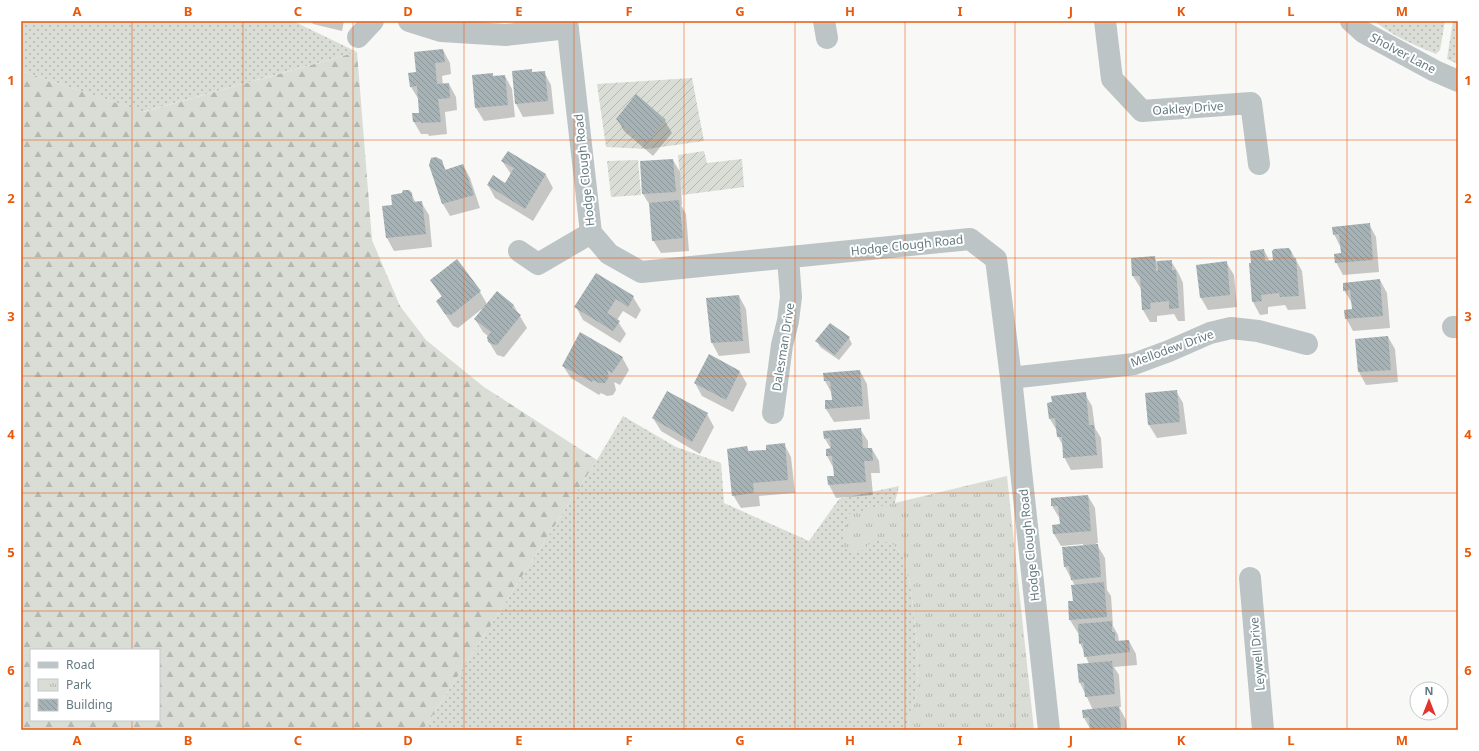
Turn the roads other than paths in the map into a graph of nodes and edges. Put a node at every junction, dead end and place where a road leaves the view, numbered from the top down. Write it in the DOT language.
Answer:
graph roads {
  1 [pos="374,21"];
  2 [pos="409,21"];
  3 [pos="1105,21"];
  4 [pos="1351,21"];
  5 [pos="567,25"];
  6 [pos="358,37"];
  7 [pos="1458,81"];
  8 [pos="1259,164"];
  9 [pos="591,233"];
  10 [pos="519,251"];
  11 [pos="788,258"];
  12 [pos="1307,344"];
  13 [pos="1011,378"];
  14 [pos="773,412"];
  15 [pos="1250,578"];
  16 [pos="1049,730"];
  17 [pos="1263,730"];
  1 -- 6 [label="street"];
  2 -- 5 [label="street"];
  3 -- 8 [label="street, Oakley Drive"];
  4 -- 7 [label="street, Sholver Lane"];
  5 -- 9 [label="street, Hodge Clough Road"];
  9 -- 10 [label="street"];
  9 -- 11 [label="street, Hodge Clough Road"];
  11 -- 13 [label="street, Hodge Clough Road"];
  11 -- 14 [label="street, Dalesman Drive"];
  12 -- 13 [label="street, Mellodew Drive"];
  13 -- 16 [label="street, Hodge Clough Road"];
  15 -- 17 [label="street, Leywell Drive"];
}
